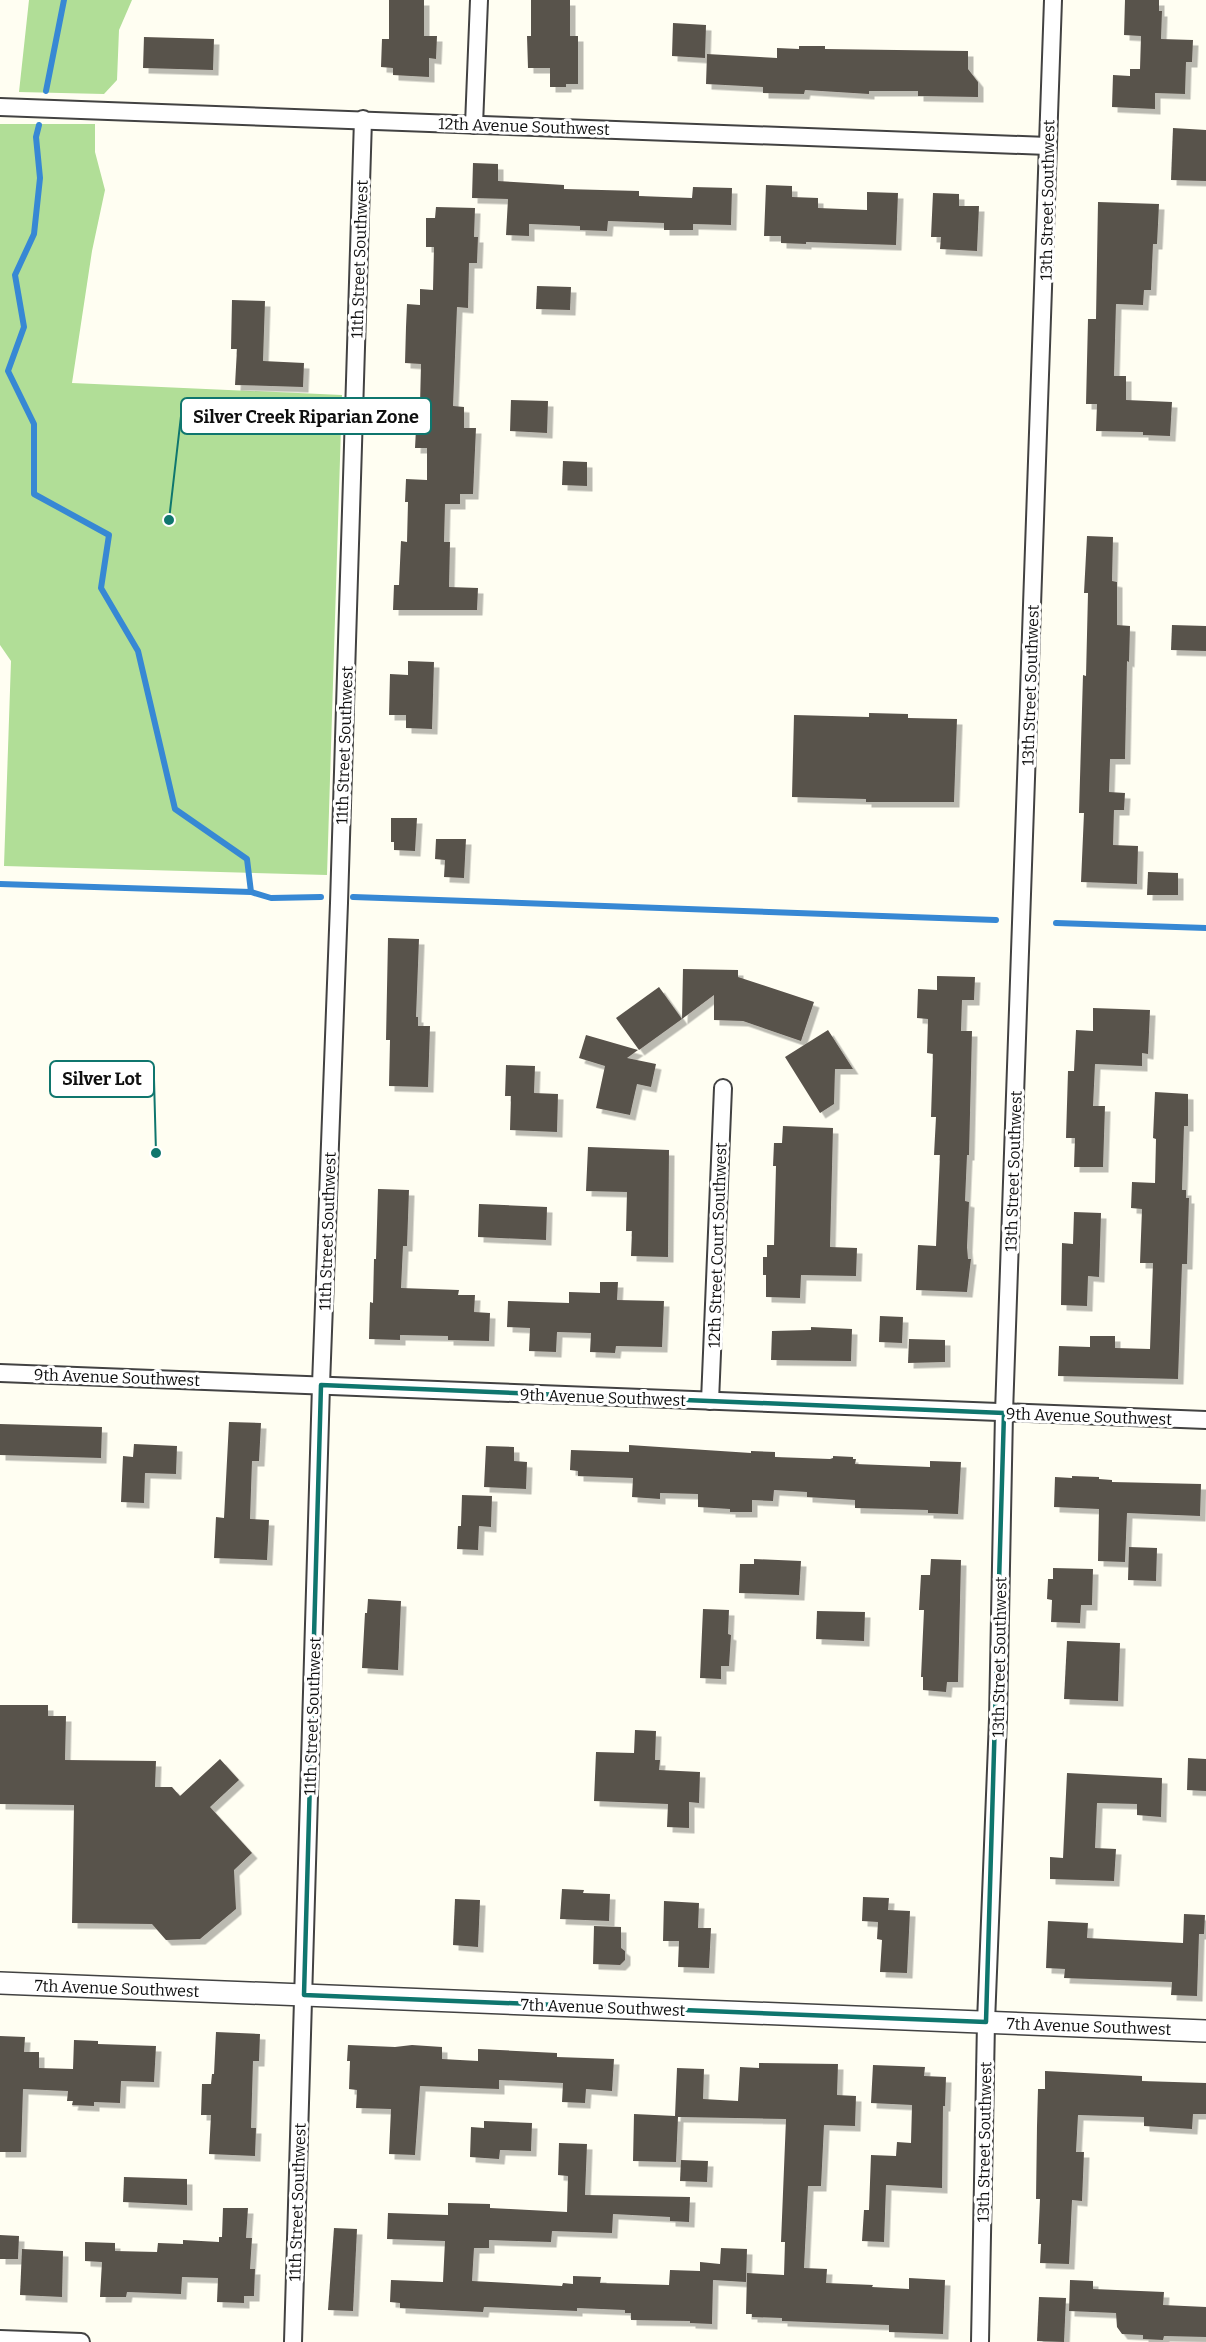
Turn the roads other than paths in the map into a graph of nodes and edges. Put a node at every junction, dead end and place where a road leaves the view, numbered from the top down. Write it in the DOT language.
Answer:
graph roads {
  1 [pos="478,0"];
  2 [pos="1053,0"];
  3 [pos="0,107"];
  4 [pos="363,119"];
  5 [pos="474,125"];
  6 [pos="1048,146"];
  7 [pos="723,1088"];
  8 [pos="0,1373"];
  9 [pos="321,1385"];
  10 [pos="710,1401"];
  11 [pos="1004,1413"];
  12 [pos="1206,1420"];
  13 [pos="0,1983"];
  14 [pos="304,1995"];
  15 [pos="986,2022"];
  16 [pos="1206,2031"];
  17 [pos="0,2339"];
  18 [pos="81,2342"];
  19 [pos="293,2342"];
  20 [pos="980,2342"];
  1 -- 5 [label="street"];
  2 -- 6 [label="street, 13th Street Southwest"];
  3 -- 4 [label="street, 12th Avenue Southwest"];
  4 -- 5 [label="street, 12th Avenue Southwest"];
  4 -- 9 [label="street, 11th Street Southwest"];
  5 -- 6 [label="street, 12th Avenue Southwest"];
  6 -- 11 [label="street, 13th Street Southwest"];
  7 -- 10 [label="street, 12th Street Court Southwest"];
  8 -- 9 [label="street, 9th Avenue Southwest"];
  9 -- 10 [label="street, 9th Avenue Southwest"];
  9 -- 14 [label="street, 11th Street Southwest"];
  10 -- 11 [label="street, 9th Avenue Southwest"];
  11 -- 12 [label="street, 9th Avenue Southwest"];
  11 -- 15 [label="street, 13th Street Southwest"];
  13 -- 14 [label="street, 7th Avenue Southwest"];
  14 -- 15 [label="street, 7th Avenue Southwest"];
  14 -- 19 [label="street, 11th Street Southwest"];
  15 -- 16 [label="street, 7th Avenue Southwest"];
  15 -- 20 [label="street, 13th Street Southwest"];
  17 -- 18 [label="street"];
}
